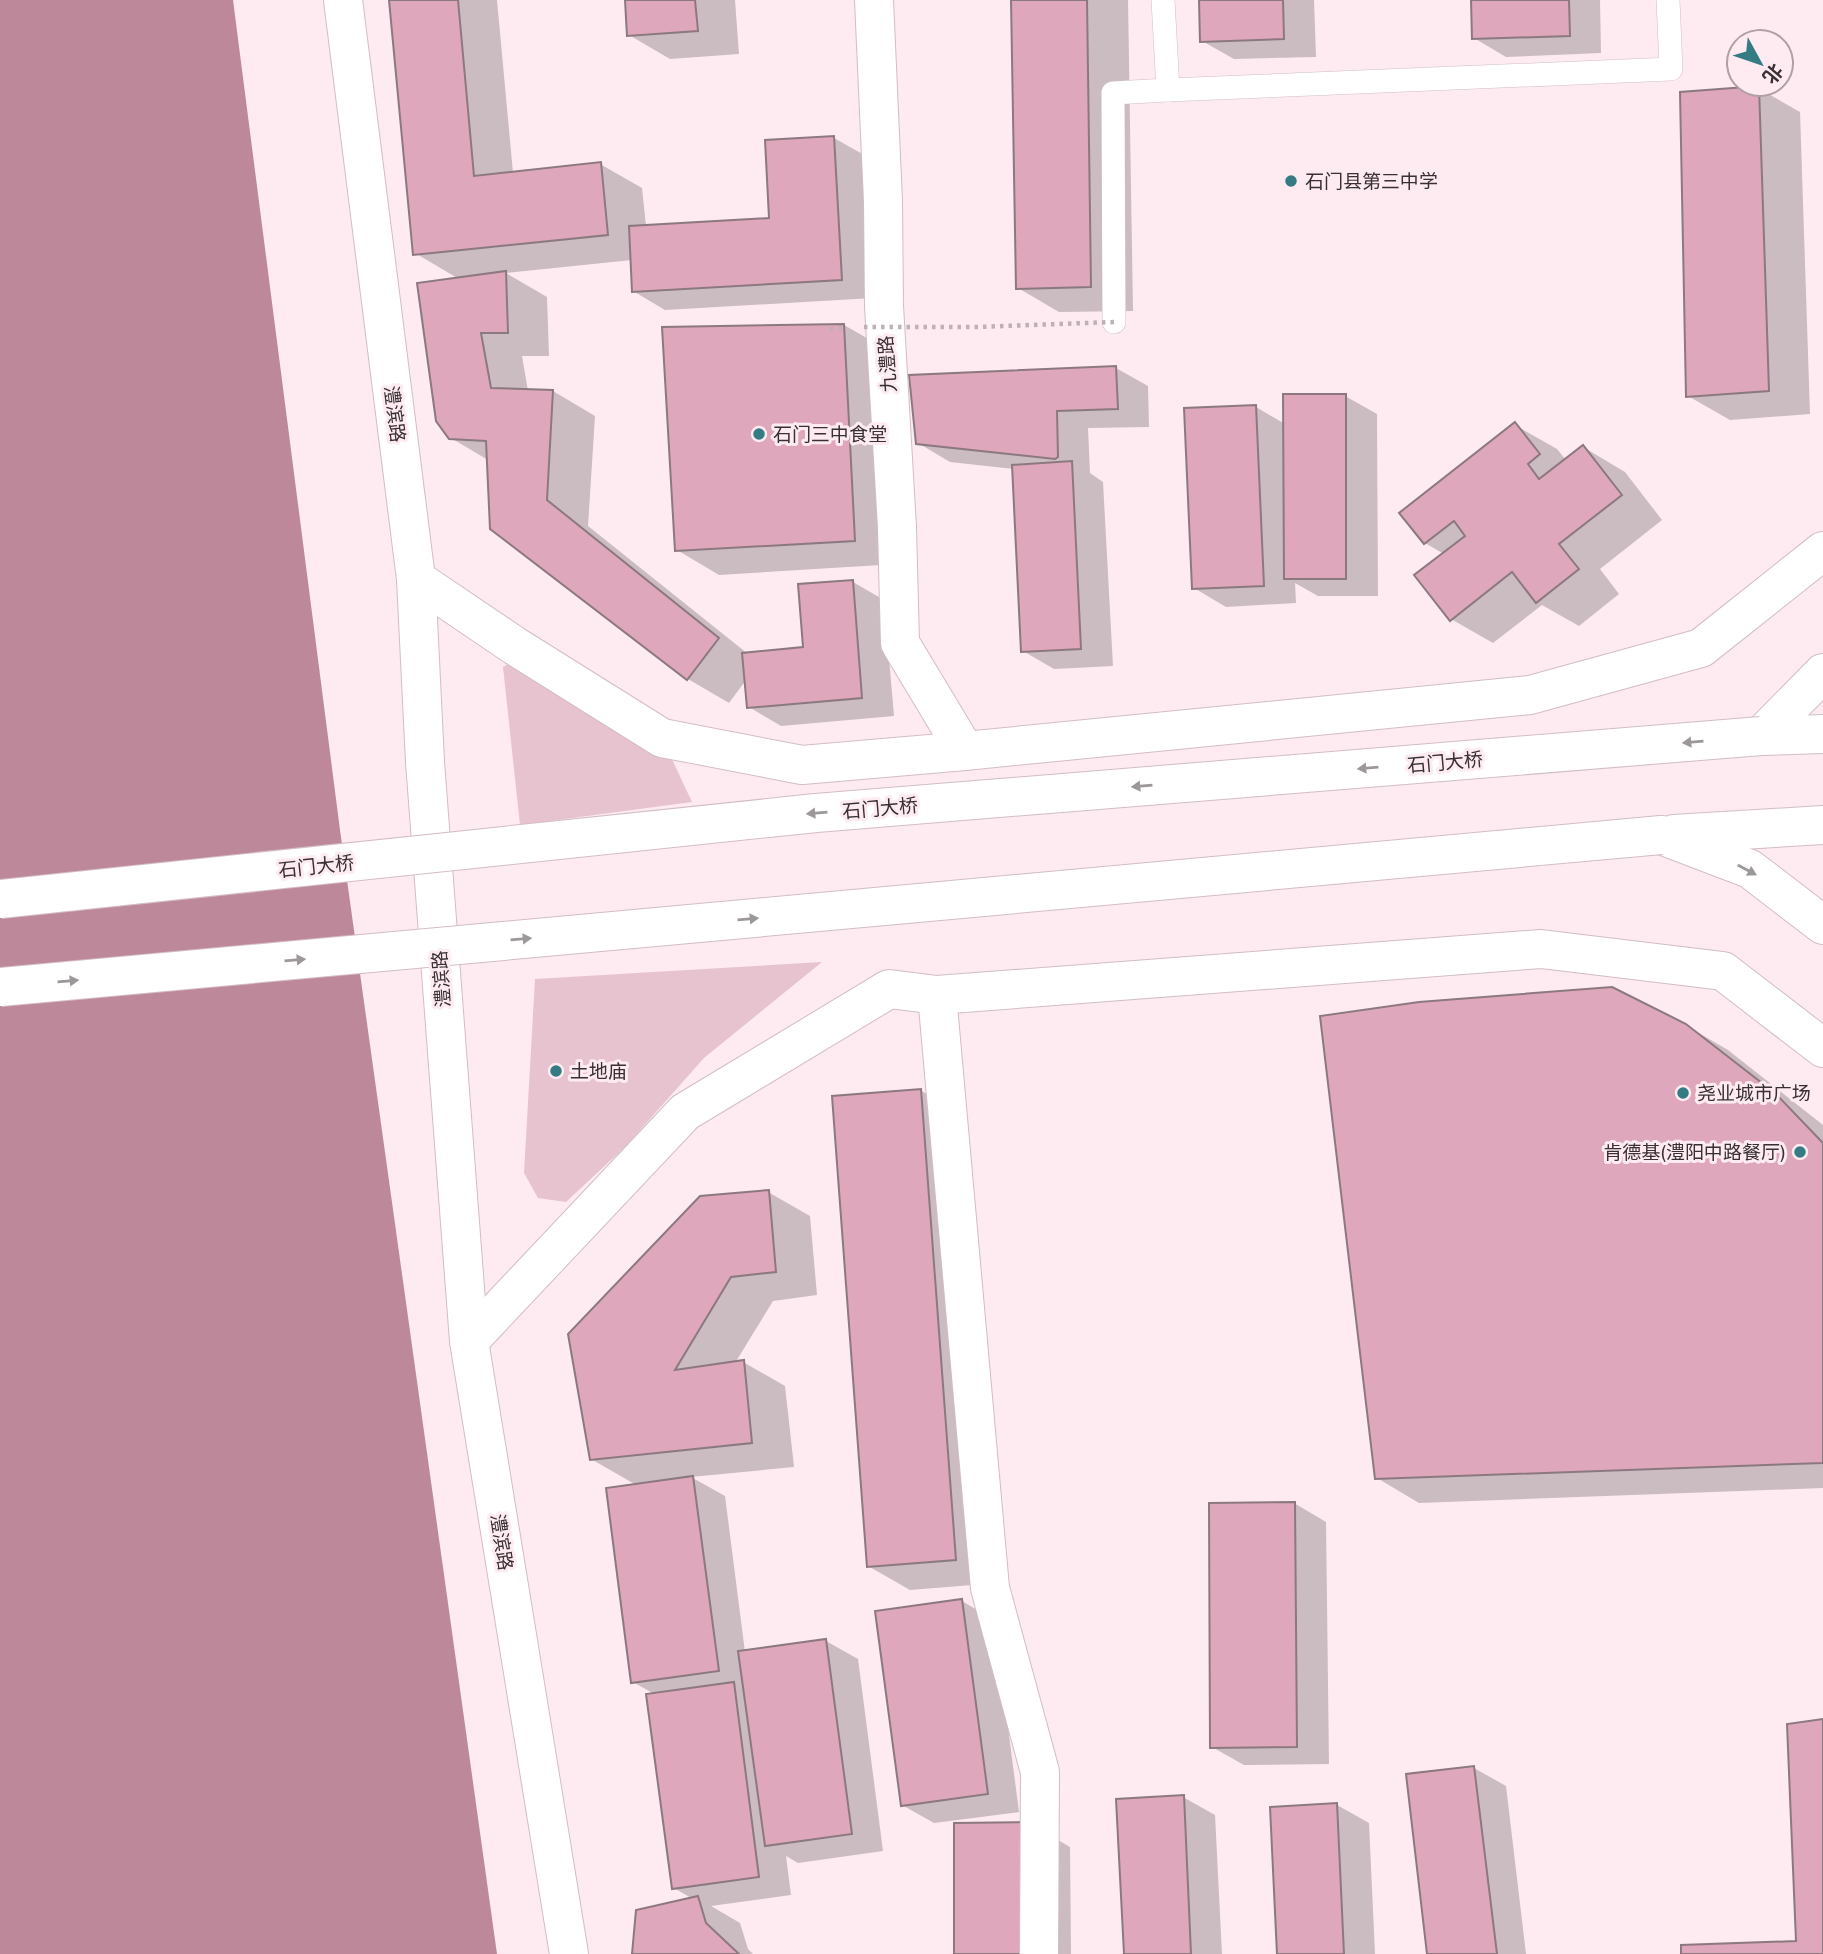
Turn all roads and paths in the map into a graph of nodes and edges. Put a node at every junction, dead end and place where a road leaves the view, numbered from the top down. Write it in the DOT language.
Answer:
graph roads {
  1 [pos="343,0"];
  2 [pos="874,0"];
  3 [pos="1163,0"];
  4 [pos="1668,0"];
  5 [pos="1168,90"];
  6 [pos="1114,322"];
  7 [pos="864,327"];
  8 [pos="1823,551"];
  9 [pos="416,579"];
  10 [pos="1823,673"];
  11 [pos="1823,734"];
  12 [pos="1761,736"];
  13 [pos="965,751"];
  14 [pos="1823,825"];
  15 [pos="1661,835"];
  16 [pos="0,899"];
  17 [pos="1823,925"];
  18 [pos="0,987"];
  19 [pos="937,995"];
  20 [pos="1823,1048"];
  21 [pos="469,1340"];
  22 [pos="569,1954"];
  23 [pos="1039,1954"];
  1 -- 9 [label="street, 澧滨路"];
  2 -- 13 [label="street, 九澧路"];
  3 -- 5 [label="lane"];
  4 -- 5 [label="lane"];
  5 -- 6 [label="lane"];
  6 -- 7 [label="path, bridge"];
  8 -- 13 [label="street"];
  9 -- 13 [label="street"];
  9 -- 21 [label="street, 澧滨路"];
  10 -- 12 [label="street"];
  11 -- 12 [label="street, 石门大桥"];
  12 -- 16 [label="street, 石门大桥, one-way, bridge"];
  14 -- 15 [label="street"];
  15 -- 17 [label="street, one-way"];
  18 -- 15 [label="street, one-way, bridge"];
  19 -- 20 [label="street"];
  19 -- 21 [label="street"];
  19 -- 23 [label="street"];
  21 -- 22 [label="street, 澧滨路"];
}
